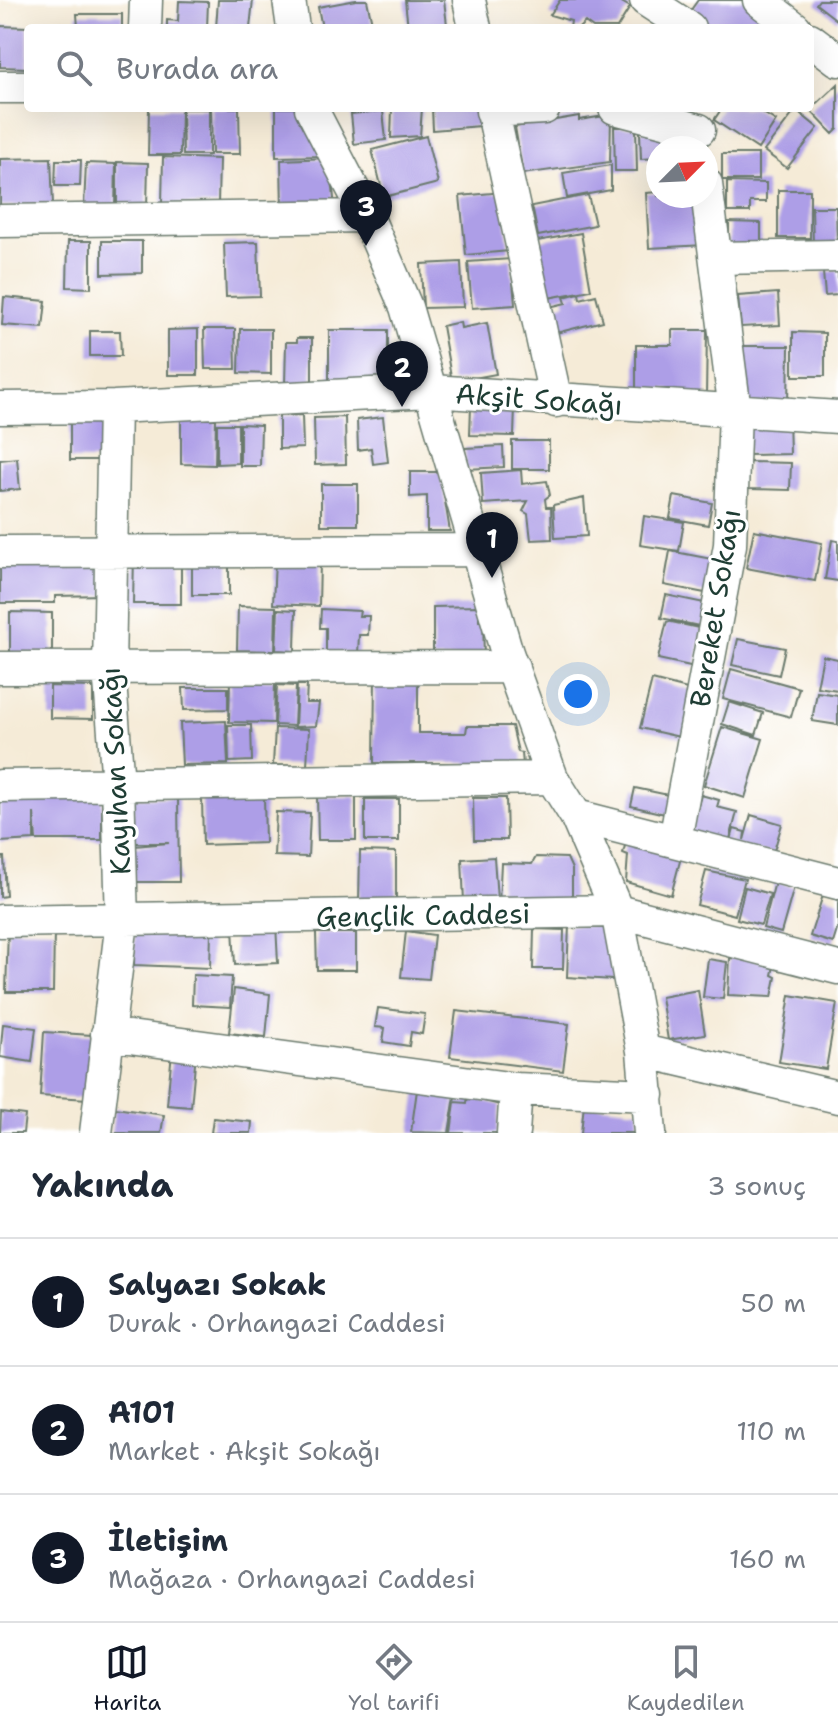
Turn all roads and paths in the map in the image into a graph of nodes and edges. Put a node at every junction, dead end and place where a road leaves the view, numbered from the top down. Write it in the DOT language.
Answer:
graph roads {
  1 [pos="146,0"];
  2 [pos="289,0"];
  3 [pos="469,0"];
  4 [pos="646,0"];
  5 [pos="145,24"];
  6 [pos="292,24"];
  7 [pos="474,24"];
  8 [pos="683,24"];
  9 [pos="814,41"];
  10 [pos="838,60"];
  11 [pos="0,87"];
  12 [pos="24,87"];
  13 [pos="313,112"];
  14 [pos="493,112"];
  15 [pos="632,112"];
  16 [pos="704,129"];
  17 [pos="709,208"];
  18 [pos="367,216"];
  19 [pos="0,221"];
  20 [pos="838,256"];
  21 [pos="716,258"];
  22 [pos="431,391"];
  23 [pos="556,401"];
  24 [pos="114,407"];
  25 [pos="0,408"];
  26 [pos="735,411"];
  27 [pos="838,417"];
  28 [pos="475,550"];
  29 [pos="0,552"];
  30 [pos="111,553"];
  31 [pos="513,667"];
  32 [pos="0,668"];
  33 [pos="109,669"];
  34 [pos="552,778"];
  35 [pos="118,784"];
  36 [pos="0,786"];
  37 [pos="576,816"];
  38 [pos="675,840"];
  39 [pos="838,883"];
  40 [pos="617,911"];
  41 [pos="0,921"];
  42 [pos="122,921"];
  43 [pos="838,968"];
  44 [pos="107,1034"];
  45 [pos="643,1051"];
  46 [pos="516,1089"];
  47 [pos="648,1095"];
  48 [pos="838,1097"];
  49 [pos="96,1133"];
  50 [pos="513,1133"];
  51 [pos="650,1133"];
  1 -- 5 [label="street"];
  2 -- 6 [label="street"];
  3 -- 7 [label="street"];
  4 -- 8 [label="street"];
  9 -- 10 [label="street"];
  11 -- 12 [label="street"];
  13 -- 18 [label="street"];
  14 -- 23 [label="street"];
  15 -- 16 [label="street"];
  17 -- 21 [label="street, Bereket Sokağı"];
  18 -- 19 [label="street"];
  18 -- 22 [label="street"];
  20 -- 21 [label="street"];
  21 -- 26 [label="street, Bereket Sokağı"];
  22 -- 23 [label="street, Akşit Sokağı"];
  22 -- 24 [label="street, Akşit Sokağı"];
  22 -- 28 [label="street"];
  23 -- 26 [label="street, Akşit Sokağı"];
  24 -- 25 [label="street, Akşit Sokağı"];
  24 -- 30 [label="street, Kayıhan Sokağı"];
  26 -- 27 [label="street, Akşit Sokağı"];
  26 -- 38 [label="street, Bereket Sokağı"];
  28 -- 30 [label="street"];
  28 -- 31 [label="street"];
  29 -- 30 [label="street"];
  30 -- 33 [label="street, Kayıhan Sokağı"];
  31 -- 33 [label="street"];
  31 -- 34 [label="street"];
  32 -- 33 [label="street"];
  33 -- 35 [label="street, Kayıhan Sokağı"];
  34 -- 35 [label="street"];
  34 -- 37 [label="street"];
  35 -- 36 [label="street"];
  35 -- 42 [label="street, Kayıhan Sokağı"];
  37 -- 38 [label="street"];
  37 -- 40 [label="street"];
  38 -- 39 [label="street"];
  40 -- 42 [label="street, Gençlik Caddesi"];
  40 -- 43 [label="street, Gençlik Caddesi"];
  40 -- 45 [label="street"];
  41 -- 42 [label="street, Gençlik Caddesi"];
  42 -- 44 [label="street, Kayıhan Sokağı"];
  44 -- 46 [label="street"];
  44 -- 49 [label="street, Kayıhan Sokağı"];
  45 -- 47 [label="street"];
  45 -- 48 [label="street"];
  46 -- 47 [label="street"];
  46 -- 50 [label="street"];
  47 -- 51 [label="street"];
}
